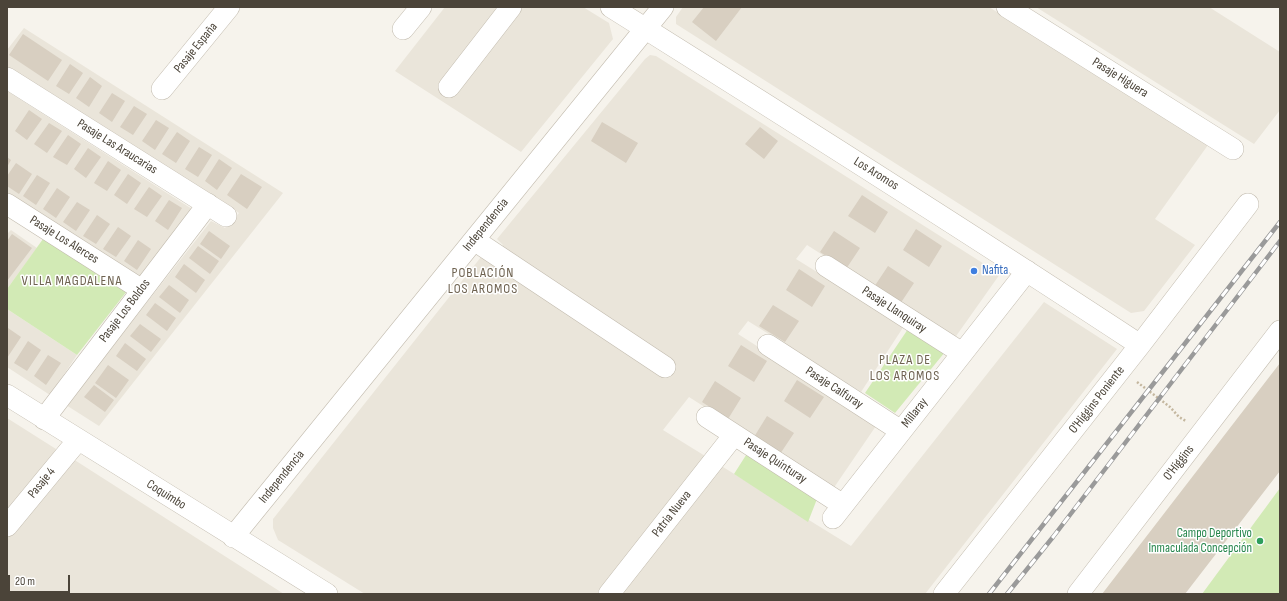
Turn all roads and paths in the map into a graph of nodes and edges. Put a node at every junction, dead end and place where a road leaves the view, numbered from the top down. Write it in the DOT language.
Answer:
graph roads {
  1 [pos="229,7"];
  2 [pos="422,7"];
  3 [pos="511,7"];
  4 [pos="611,7"];
  5 [pos="663,7"];
  6 [pos="1007,7"];
  7 [pos="403,29"];
  8 [pos="645,29"];
  9 [pos="7,78"];
  10 [pos="449,87"];
  11 [pos="162,89"];
  12 [pos="1233,149"];
  13 [pos="208,204"];
  14 [pos="1248,204"];
  15 [pos="9,208"];
  16 [pos="226,216"];
  17 [pos="474,240"];
  18 [pos="826,266"];
  19 [pos="1027,271"];
  20 [pos="142,290"];
  21 [pos="1280,331"];
  22 [pos="768,345"];
  23 [pos="1140,345"];
  24 [pos="962,353"];
  25 [pos="665,367"];
  26 [pos="1120,370"];
  27 [pos="7,395"];
  28 [pos="707,417"];
  29 [pos="44,418"];
  30 [pos="901,431"];
  31 [pos="1202,433"];
  32 [pos="734,435"];
  33 [pos="78,440"];
  34 [pos="838,511"];
  35 [pos="7,526"];
  36 [pos="233,537"];
  37 [pos="317,592"];
  38 [pos="609,594"];
  39 [pos="944,594"];
  40 [pos="1078,594"];
  1 -- 11 [label="street, Pasaje España"];
  2 -- 7 [label="street"];
  3 -- 10 [label="street"];
  4 -- 8 [label="street, Los Aromos"];
  5 -- 8 [label="street, Independencia"];
  6 -- 12 [label="street, Pasaje Higuera"];
  8 -- 17 [label="street, Independencia"];
  8 -- 19 [label="street, Los Aromos"];
  9 -- 13 [label="street, Pasaje Las Araucarias"];
  13 -- 16 [label="street, Pasaje Las Araucarias"];
  13 -- 20 [label="street, Pasaje Los Boldos"];
  14 -- 23 [label="street, O'Higgins Poniente"];
  15 -- 20 [label="street, Pasaje Los Alerces"];
  17 -- 25 [label="street"];
  17 -- 36 [label="street, Independencia"];
  18 -- 24 [label="street, Pasaje Llanquiray"];
  19 -- 23 [label="street, Los Aromos"];
  19 -- 24 [label="street, Millaray"];
  20 -- 29 [label="street, Pasaje Los Boldos"];
  21 -- 31 [label="street, O'Higgins"];
  22 -- 30 [label="street, Pasaje Calfuray"];
  23 -- 26 [label="street, O'Higgins Poniente"];
  24 -- 30 [label="street, Millaray"];
  26 -- 31 [label="path"];
  26 -- 39 [label="street, O'Higgins Poniente"];
  27 -- 29 [label="street, Coquimbo"];
  28 -- 32 [label="street, Pasaje Quinturay"];
  29 -- 33 [label="street, Coquimbo"];
  30 -- 34 [label="street, Millaray"];
  31 -- 40 [label="street, O'Higgins"];
  32 -- 34 [label="street, Pasaje Quinturay"];
  32 -- 38 [label="street, Patria Nueva"];
  33 -- 35 [label="street, Pasaje 4"];
  33 -- 36 [label="street, Coquimbo"];
  36 -- 37 [label="street, Coquimbo"];
}
